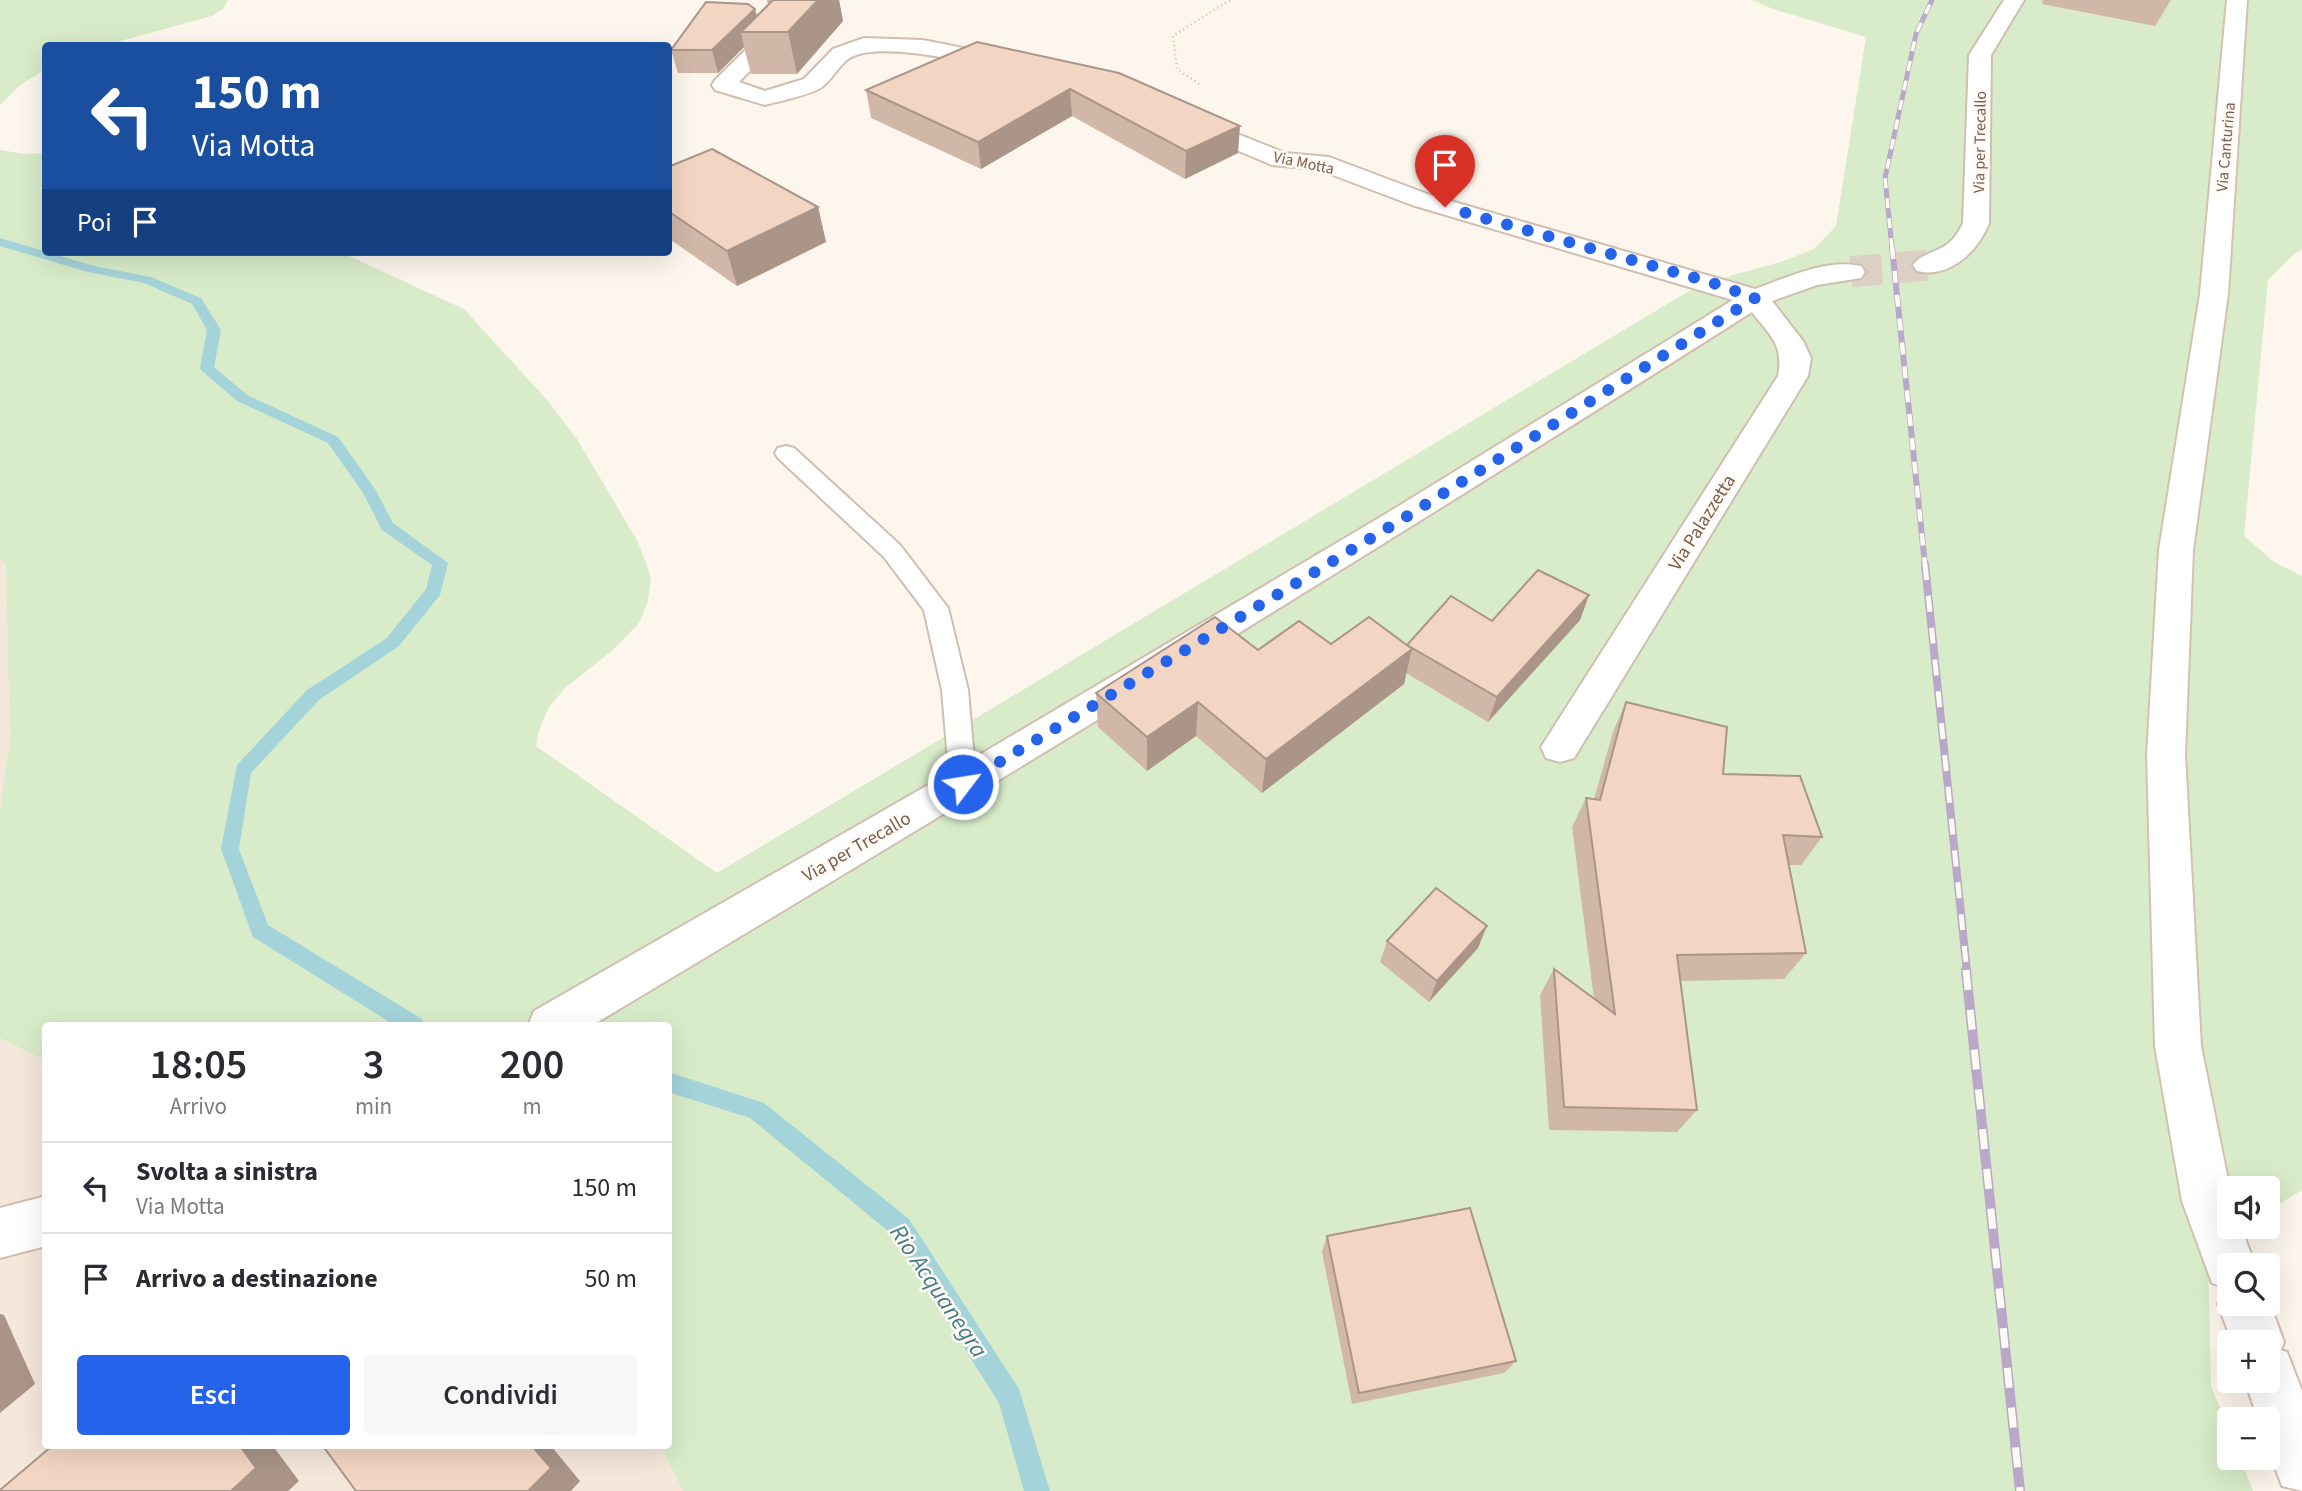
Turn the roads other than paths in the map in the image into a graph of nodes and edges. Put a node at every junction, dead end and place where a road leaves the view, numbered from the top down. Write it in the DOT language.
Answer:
graph roads {
  1 [pos="2014,0"];
  2 [pos="2237,0"];
  3 [pos="754,14"];
  4 [pos="1021,67"];
  5 [pos="1174,114"];
  6 [pos="1927,265"];
  7 [pos="1851,272"];
  8 [pos="1755,298"];
  9 [pos="786,453"];
  10 [pos="1560,747"];
  11 [pos="963,784"];
  12 [pos="565,1017"];
  13 [pos="42,1222"];
  14 [pos="0,1233"];
  15 [pos="2226,1253"];
  16 [pos="2276,1393"];
  17 [pos="2302,1466"];
  1 -- 6 [label="street, Via per Trecallo"];
  2 -- 15 [label="street, Via Canturina"];
  3 -- 4 [label="street"];
  5 -- 8 [label="street, Via Motta"];
  7 -- 8 [label="street, Via per Trecallo"];
  8 -- 10 [label="street, Via Palazzetta"];
  8 -- 11 [label="street, Via per Trecallo"];
  9 -- 11 [label="lane"];
  11 -- 12 [label="street, Via per Trecallo"];
  13 -- 14 [label="street"];
  16 -- 17 [label="street"];
}
